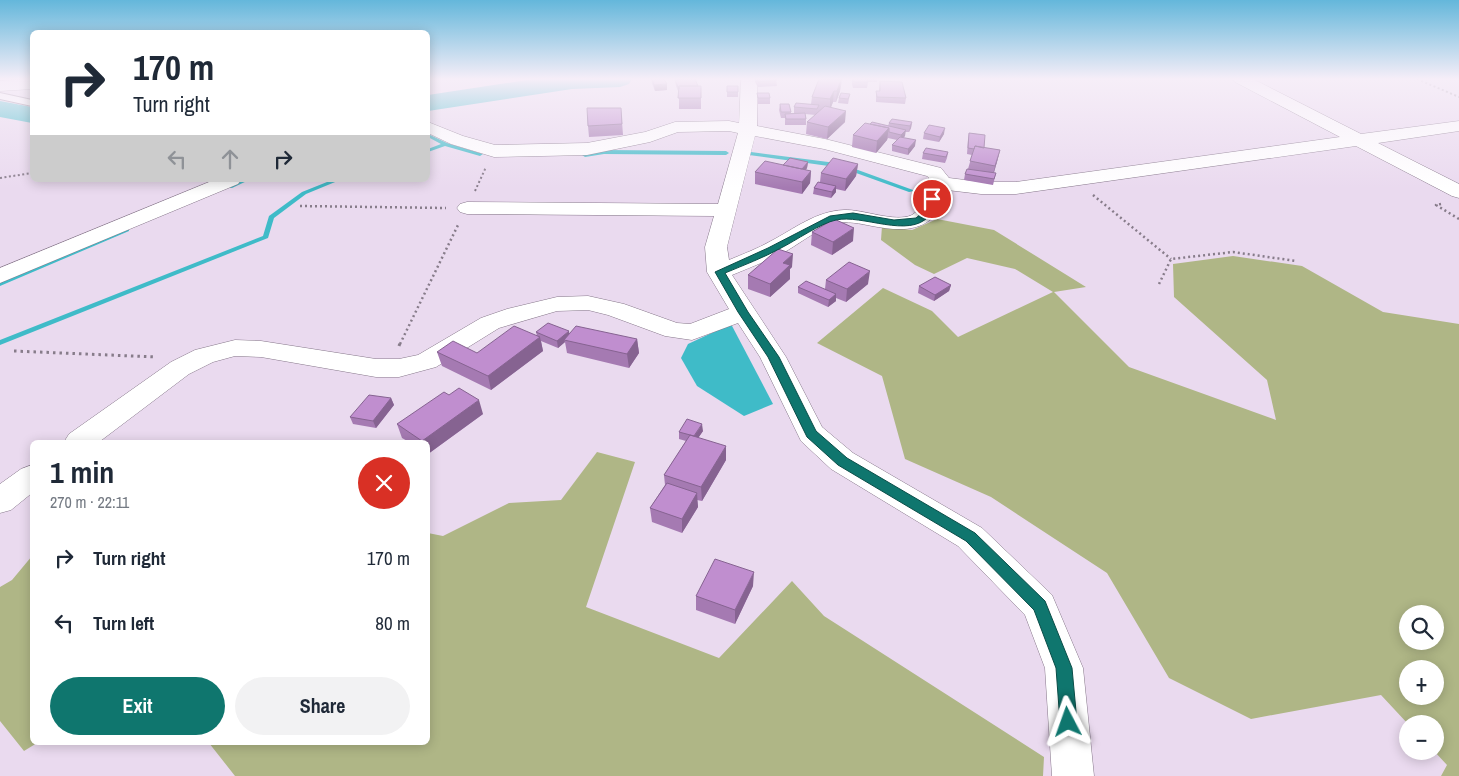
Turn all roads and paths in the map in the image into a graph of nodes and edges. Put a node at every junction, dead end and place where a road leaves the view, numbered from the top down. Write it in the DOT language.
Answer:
graph roads {
  1 [pos="748,115"];
  2 [pos="1312,115"];
  3 [pos="1459,126"];
  4 [pos="430,129"];
  5 [pos="748,130"];
  6 [pos="1360,140"];
  7 [pos="494,151"];
  8 [pos="30,173"];
  9 [pos="0,178"];
  10 [pos="1075,180"];
  11 [pos="226,182"];
  12 [pos="939,183"];
  13 [pos="1459,192"];
  14 [pos="300,206"];
  15 [pos="467,208"];
  16 [pos="726,210"];
  17 [pos="1171,259"];
  18 [pos="1296,261"];
  19 [pos="720,272"];
  20 [pos="0,276"];
  21 [pos="1159,284"];
  22 [pos="743,312"];
  23 [pos="390,346"];
  24 [pos="14,350"];
  25 [pos="180,368"];
  26 [pos="82,440"];
  27 [pos="30,478"];
  28 [pos="0,501"];
  29 [pos="1073,776"];
  1 -- 5 [label="street"];
  2 -- 6 [label="street"];
  3 -- 6 [label="street"];
  4 -- 7 [label="street"];
  5 -- 7 [label="street"];
  5 -- 12 [label="street"];
  5 -- 16 [label="street"];
  6 -- 10 [label="street"];
  6 -- 13 [label="street"];
  7 -- 15 [label="path"];
  8 -- 9 [label="path"];
  10 -- 12 [label="street"];
  10 -- 17 [label="path"];
  11 -- 20 [label="street"];
  12 -- 19 [label="street"];
  14 -- 15 [label="path"];
  15 -- 16 [label="street"];
  15 -- 23 [label="path"];
  16 -- 19 [label="street"];
  17 -- 18 [label="path"];
  17 -- 21 [label="path"];
  19 -- 22 [label="street"];
  22 -- 25 [label="street"];
  22 -- 29 [label="street"];
  24 -- 25 [label="path"];
  25 -- 26 [label="street"];
  27 -- 28 [label="street"];
}
